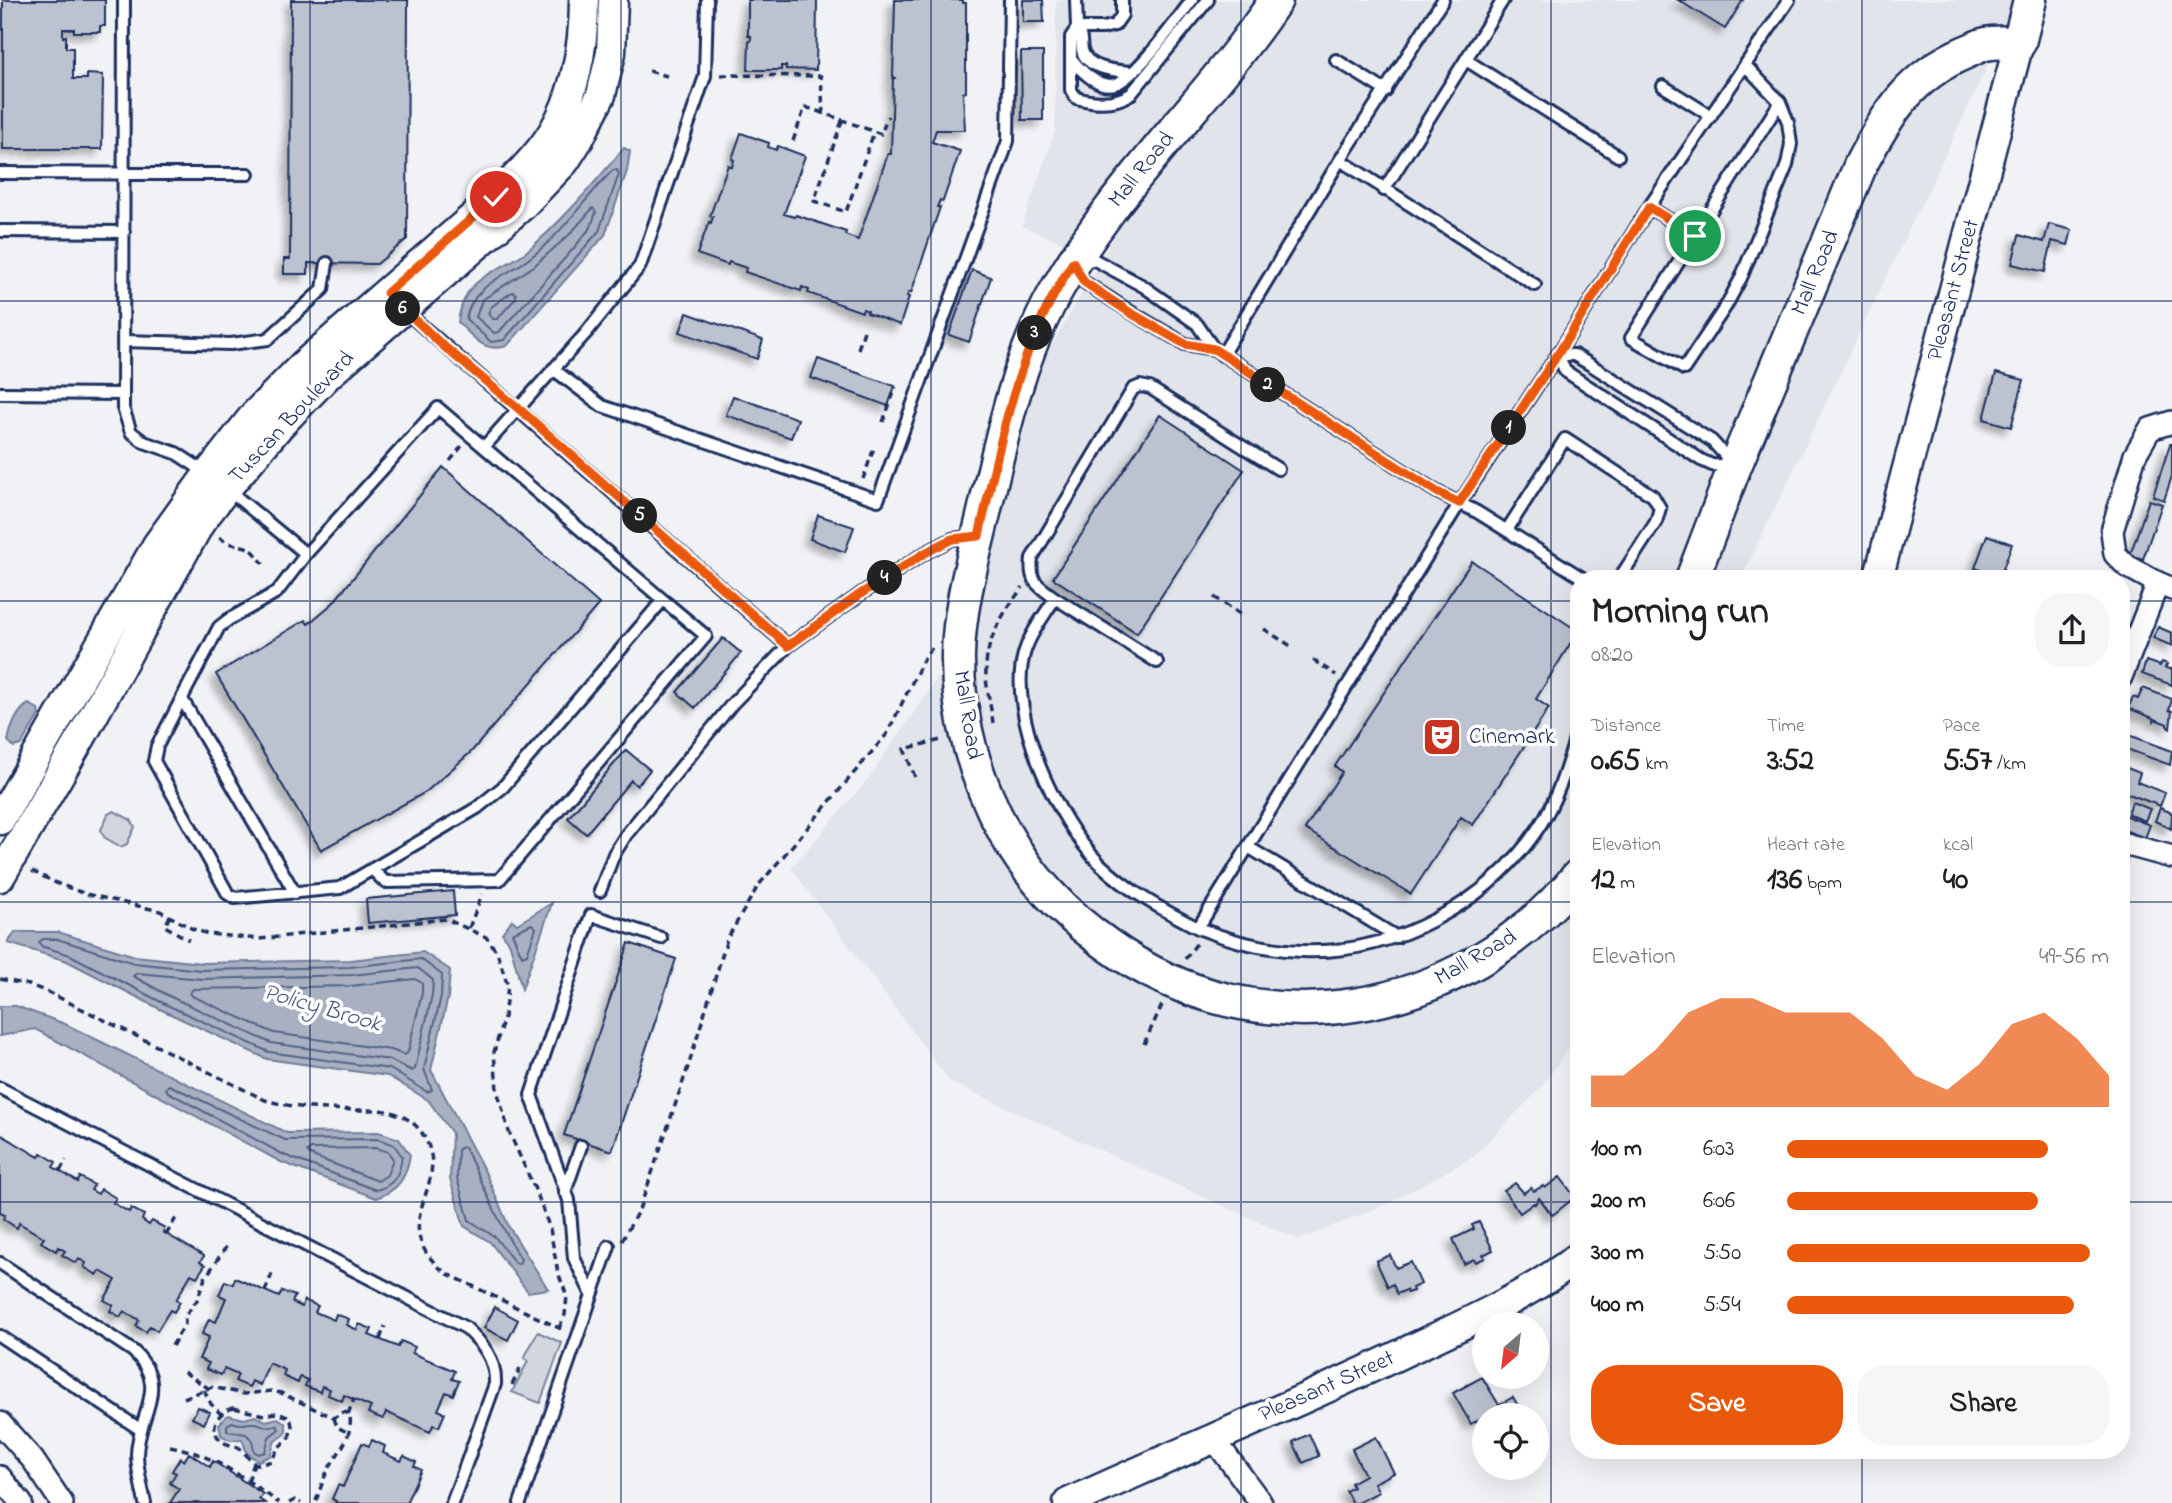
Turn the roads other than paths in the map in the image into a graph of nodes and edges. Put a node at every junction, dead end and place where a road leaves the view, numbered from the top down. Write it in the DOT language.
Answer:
graph roads {
  1 [pos="124,0"];
  2 [pos="584,0"];
  3 [pos="613,0"];
  4 [pos="707,0"];
  5 [pos="1010,0"];
  6 [pos="1076,0"];
  7 [pos="1122,0"];
  8 [pos="1192,0"];
  9 [pos="1208,0"];
  10 [pos="1276,0"];
  11 [pos="1503,0"];
  12 [pos="1789,0"];
  13 [pos="2030,0"];
  14 [pos="1441,3"];
  15 [pos="1077,28"];
  16 [pos="2018,43"];
  17 [pos="1071,58"];
  18 [pos="1336,60"];
  19 [pos="1466,60"];
  20 [pos="1746,66"];
  21 [pos="1131,72"];
  22 [pos="1663,86"];
  23 [pos="1385,91"];
  24 [pos="1780,102"];
  25 [pos="1711,116"];
  26 [pos="1618,156"];
  27 [pos="1340,160"];
  28 [pos="0,173"];
  29 [pos="124,173"];
  30 [pos="248,174"];
  31 [pos="1384,190"];
  32 [pos="1649,207"];
  33 [pos="0,231"];
  34 [pos="124,232"];
  35 [pos="1695,236"];
  36 [pos="1073,262"];
  37 [pos="327,263"];
  38 [pos="1535,285"];
  39 [pos="395,301"];
  40 [pos="123,341"];
  41 [pos="1218,352"];
  42 [pos="1558,354"];
  43 [pos="554,369"];
  44 [pos="0,393"];
  45 [pos="123,394"];
  46 [pos="518,408"];
  47 [pos="2172,422"];
  48 [pos="484,447"];
  49 [pos="1735,467"];
  50 [pos="1278,469"];
  51 [pos="217,481"];
  52 [pos="1459,503"];
  53 [pos="1507,530"];
  54 [pos="979,536"];
  55 [pos="306,554"];
  56 [pos="1570,570"];
  57 [pos="1625,570"];
  58 [pos="1695,570"];
  59 [pos="1880,570"];
  60 [pos="2165,586"];
  61 [pos="1055,598"];
  62 [pos="663,600"];
  63 [pos="788,646"];
  64 [pos="2130,658"];
  65 [pos="1157,662"];
  66 [pos="182,699"];
  67 [pos="1570,754"];
  68 [pos="12,817"];
  69 [pos="2130,846"];
  70 [pos="1248,847"];
  71 [pos="2172,858"];
  72 [pos="372,870"];
  73 [pos="13,873"];
  74 [pos="1570,885"];
  75 [pos="600,891"];
  76 [pos="295,893"];
  77 [pos="1199,933"];
  78 [pos="1397,937"];
  79 [pos="661,938"];
  80 [pos="0,1088"];
  81 [pos="581,1146"];
  82 [pos="565,1192"];
  83 [pos="609,1246"];
  84 [pos="0,1263"];
  85 [pos="1570,1263"];
  86 [pos="592,1295"];
  87 [pos="0,1336"];
  88 [pos="0,1423"];
  89 [pos="141,1430"];
  90 [pos="1214,1439"];
  91 [pos="0,1477"];
  92 [pos="21,1503"];
  93 [pos="62,1503"];
  94 [pos="145,1503"];
  95 [pos="452,1503"];
  96 [pos="520,1503"];
  97 [pos="1068,1503"];
  98 [pos="1261,1503"];
  1 -- 29 [label="lane"];
  2 -- 39 [label="main road, Tuscan Boulevard"];
  3 -- 39 [label="main road, Tuscan Boulevard"];
  4 -- 43 [label="lane"];
  5 -- 43 [label="lane"];
  6 -- 15 [label="lane"];
  7 -- 15 [label="lane"];
  8 -- 21 [label="lane"];
  9 -- 17 [label="lane"];
  10 -- 36 [label="main road, Mall Road"];
  11 -- 19 [label="lane"];
  12 -- 20 [label="lane"];
  13 -- 16 [label="main road, Pleasant Street"];
  14 -- 23 [label="lane"];
  15 -- 17 [label="lane"];
  15 -- 21 [label="lane"];
  16 -- 49 [label="main road, Mall Road"];
  16 -- 59 [label="main road, Pleasant Street"];
  17 -- 21 [label="lane"];
  18 -- 23 [label="lane"];
  19 -- 26 [label="lane"];
  19 -- 31 [label="lane"];
  20 -- 24 [label="lane"];
  20 -- 25 [label="lane"];
  22 -- 25 [label="lane"];
  23 -- 27 [label="lane"];
  24 -- 35 [label="lane"];
  24 -- 35 [label="lane"];
  25 -- 32 [label="lane"];
  27 -- 31 [label="lane"];
  27 -- 41 [label="lane"];
  28 -- 29 [label="lane"];
  29 -- 30 [label="lane"];
  29 -- 34 [label="lane"];
  31 -- 38 [label="lane"];
  32 -- 35 [label="lane"];
  32 -- 42 [label="lane"];
  33 -- 34 [label="lane"];
  34 -- 40 [label="lane"];
  36 -- 41 [label="lane"];
  36 -- 41 [label="lane"];
  36 -- 54 [label="main road, Mall Road"];
  37 -- 40 [label="lane"];
  39 -- 46 [label="lane"];
  39 -- 51 [label="main road, Tuscan Boulevard"];
  40 -- 45 [label="lane"];
  41 -- 52 [label="lane"];
  42 -- 49 [label="lane"];
  42 -- 49 [label="lane"];
  42 -- 52 [label="lane"];
  43 -- 46 [label="lane"];
  44 -- 45 [label="lane"];
  45 -- 51 [label="lane"];
  46 -- 48 [label="lane"];
  46 -- 63 [label="lane"];
  47 -- 60 [label="street"];
  48 -- 55 [label="lane"];
  48 -- 62 [label="lane"];
  49 -- 58 [label="main road, Mall Road"];
  50 -- 61 [label="lane"];
  51 -- 55 [label="lane"];
  51 -- 68 [label="main road, Tuscan Boulevard"];
  51 -- 68 [label="main road, Tuscan Boulevard"];
  52 -- 53 [label="lane"];
  52 -- 70 [label="lane"];
  53 -- 56 [label="lane"];
  53 -- 57 [label="lane"];
  54 -- 63 [label="lane"];
  54 -- 74 [label="main road, Mall Road"];
  55 -- 66 [label="lane"];
  60 -- 64 [label="street"];
  61 -- 65 [label="lane"];
  61 -- 77 [label="lane"];
  62 -- 72 [label="lane"];
  62 -- 72 [label="lane"];
  63 -- 75 [label="lane"];
  66 -- 76 [label="lane"];
  66 -- 76 [label="lane"];
  67 -- 78 [label="lane"];
  68 -- 73 [label="main road, Tuscan Boulevard"];
  69 -- 71 [label="street"];
  70 -- 77 [label="lane"];
  70 -- 78 [label="lane"];
  72 -- 76 [label="lane"];
  77 -- 78 [label="lane"];
  79 -- 82 [label="lane"];
  80 -- 95 [label="lane"];
  81 -- 82 [label="lane"];
  82 -- 86 [label="lane"];
  83 -- 86 [label="lane"];
  84 -- 89 [label="lane"];
  85 -- 90 [label="main road, Pleasant Street"];
  86 -- 96 [label="lane"];
  87 -- 89 [label="lane"];
  88 -- 93 [label="street"];
  89 -- 94 [label="lane"];
  90 -- 97 [label="main road, Pleasant Street"];
  90 -- 98 [label="street"];
  91 -- 92 [label="street"];
}
